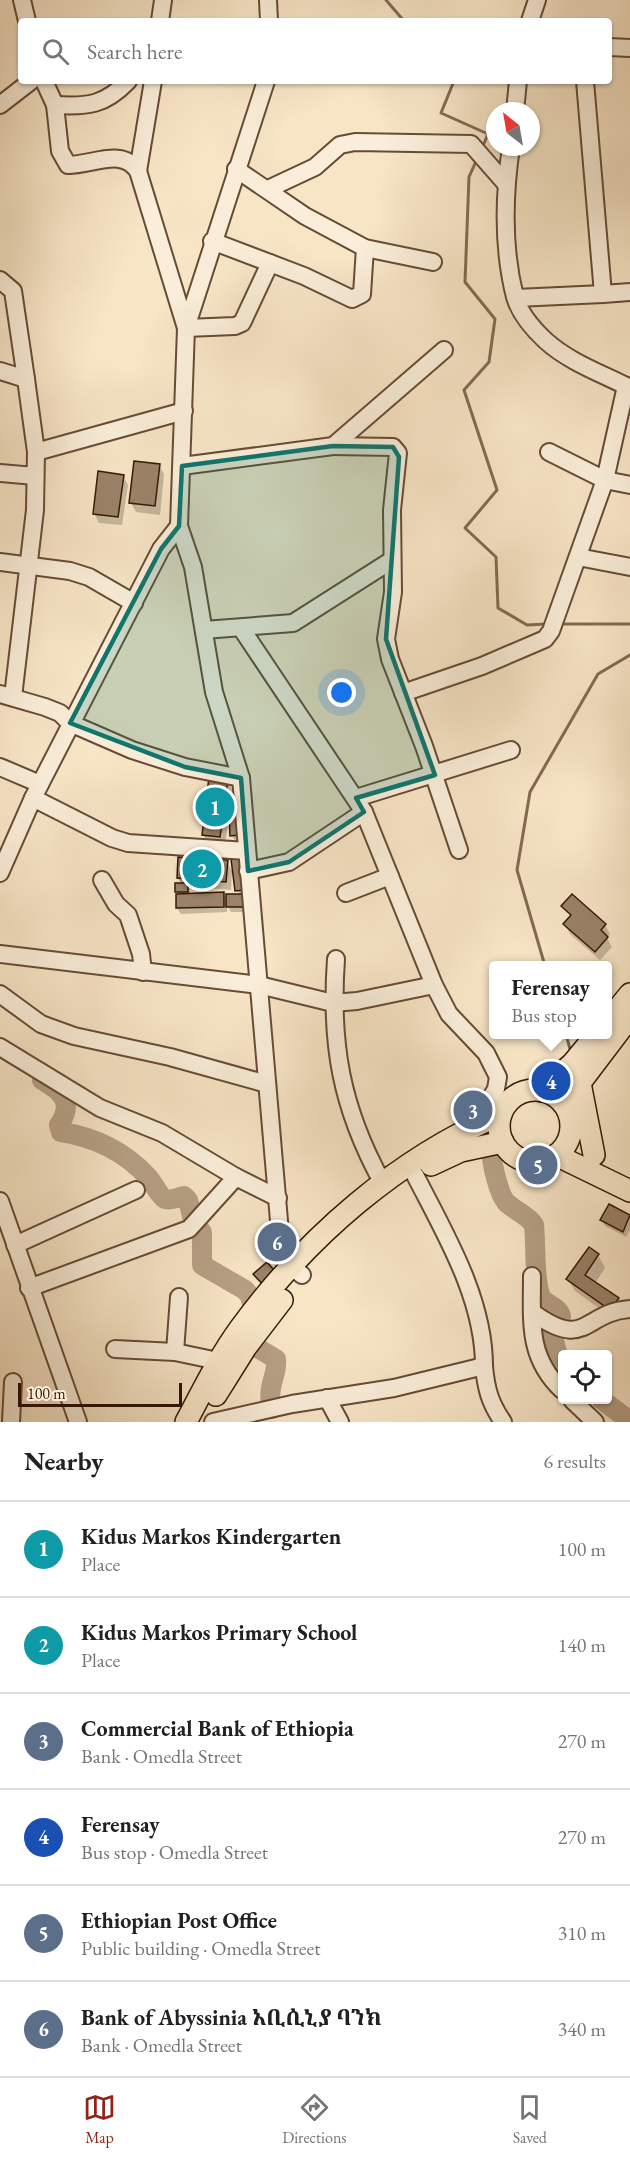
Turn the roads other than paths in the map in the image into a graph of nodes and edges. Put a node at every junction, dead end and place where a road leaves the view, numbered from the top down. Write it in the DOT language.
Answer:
graph roads {
  1 [pos="22,0"];
  2 [pos="164,0"];
  3 [pos="268,0"];
  4 [pos="537,0"];
  5 [pos="26,18"];
  6 [pos="161,18"];
  7 [pos="269,18"];
  8 [pos="531,18"];
  9 [pos="612,47"];
  10 [pos="630,48"];
  11 [pos="27,84"];
  12 [pos="45,84"];
  13 [pos="125,84"];
  14 [pos="152,84"];
  15 [pos="265,84"];
  16 [pos="518,84"];
  17 [pos="585,84"];
  18 [pos="516,102"];
  19 [pos="0,105"];
  20 [pos="55,105"];
  21 [pos="510,156"];
  22 [pos="236,169"];
  23 [pos="138,171"];
  24 [pos="506,184"];
  25 [pos="268,189"];
  26 [pos="213,241"];
  27 [pos="365,248"];
  28 [pos="270,262"];
  29 [pos="433,262"];
  30 [pos="0,280"];
  31 [pos="630,292"];
  32 [pos="603,294"];
  33 [pos="516,298"];
  34 [pos="186,328"];
  35 [pos="444,350"];
  36 [pos="0,371"];
  37 [pos="26,379"];
  38 [pos="628,387"];
  39 [pos="184,411"];
  40 [pos="333,446"];
  41 [pos="36,452"];
  42 [pos="549,452"];
  43 [pos="182,466"];
  44 [pos="0,473"];
  45 [pos="35,476"];
  46 [pos="605,480"];
  47 [pos="630,485"];
  48 [pos="180,526"];
  49 [pos="578,557"];
  50 [pos="392,560"];
  51 [pos="0,562"];
  52 [pos="29,566"];
  53 [pos="630,567"];
  54 [pos="134,603"];
  55 [pos="241,628"];
  56 [pos="204,630"];
  57 [pos="403,693"];
  58 [pos="7,696"];
  59 [pos="70,723"];
  60 [pos="511,750"];
  61 [pos="0,767"];
  62 [pos="435,775"];
  63 [pos="241,778"];
  64 [pos="37,791"];
  65 [pos="360,805"];
  66 [pos="459,850"];
  67 [pos="247,851"];
  68 [pos="2,862"];
  69 [pos="248,871"];
  70 [pos="390,876"];
  71 [pos="102,880"];
  72 [pos="346,893"];
  73 [pos="0,954"];
  74 [pos="336,959"];
  75 [pos="143,972"];
  76 [pos="434,985"];
  77 [pos="259,986"];
  78 [pos="0,993"];
  79 [pos="630,994"];
  80 [pos="333,1003"];
  81 [pos="622,1024"];
  82 [pos="612,1038"];
  83 [pos="594,1039"];
  84 [pos="611,1039"];
  85 [pos="0,1047"];
  86 [pos="580,1083"];
  87 [pos="267,1084"];
  88 [pos="542,1091"];
  89 [pos="564,1104"];
  90 [pos="501,1114"];
  91 [pos="474,1126"];
  92 [pos="503,1142"];
  93 [pos="563,1147"];
  94 [pos="594,1155"];
  95 [pos="415,1175"];
  96 [pos="236,1177"];
  97 [pos="630,1177"];
  98 [pos="382,1182"];
  99 [pos="136,1190"];
  100 [pos="630,1191"];
  101 [pos="278,1198"];
  102 [pos="0,1201"];
  103 [pos="4,1226"];
  104 [pos="15,1245"];
  105 [pos="297,1271"];
  106 [pos="532,1276"];
  107 [pos="29,1288"];
  108 [pos="178,1297"];
  109 [pos="630,1309"];
  110 [pos="532,1312"];
  111 [pos="115,1349"];
  112 [pos="175,1352"];
  113 [pos="218,1361"];
  114 [pos="484,1366"];
  115 [pos="13,1382"];
  116 [pos="558,1385"];
  117 [pos="327,1398"];
  118 [pos="576,1404"];
  119 [pos="11,1422"];
  120 [pos="78,1422"];
  121 [pos="186,1422"];
  122 [pos="201,1422"];
  123 [pos="213,1422"];
  124 [pos="340,1422"];
  125 [pos="503,1422"];
  126 [pos="595,1422"];
  1 -- 5 [label="street"];
  2 -- 6 [label="street"];
  3 -- 7 [label="street"];
  4 -- 8 [label="street"];
  9 -- 10 [label="street"];
  11 -- 19 [label="street"];
  12 -- 20 [label="street"];
  13 -- 20 [label="street"];
  14 -- 23 [label="street"];
  15 -- 22 [label="street"];
  16 -- 18 [label="street"];
  17 -- 32 [label="street"];
  20 -- 23 [label="street"];
  21 -- 24 [label="street"];
  22 -- 25 [label="street"];
  22 -- 26 [label="street"];
  23 -- 34 [label="street"];
  24 -- 25 [label="street"];
  24 -- 33 [label="street"];
  25 -- 27 [label="street"];
  26 -- 28 [label="street"];
  26 -- 34 [label="street"];
  27 -- 28 [label="street"];
  27 -- 29 [label="street"];
  28 -- 34 [label="street"];
  30 -- 37 [label="street"];
  31 -- 32 [label="street"];
  32 -- 33 [label="street"];
  33 -- 38 [label="street"];
  34 -- 39 [label="street"];
  35 -- 40 [label="street"];
  36 -- 37 [label="street"];
  37 -- 41 [label="street"];
  38 -- 46 [label="street"];
  39 -- 41 [label="street"];
  39 -- 43 [label="street"];
  40 -- 43 [label="street"];
  40 -- 50 [label="street"];
  41 -- 45 [label="street"];
  42 -- 46 [label="street"];
  43 -- 48 [label="street"];
  44 -- 45 [label="street"];
  45 -- 52 [label="street"];
  46 -- 47 [label="street"];
  46 -- 49 [label="street"];
  48 -- 54 [label="street"];
  48 -- 56 [label="street"];
  49 -- 53 [label="street"];
  49 -- 57 [label="street"];
  50 -- 55 [label="street"];
  50 -- 57 [label="street"];
  51 -- 52 [label="street"];
  52 -- 54 [label="street"];
  52 -- 58 [label="street"];
  54 -- 59 [label="street"];
  55 -- 56 [label="street"];
  55 -- 65 [label="street"];
  56 -- 63 [label="street"];
  57 -- 62 [label="street"];
  58 -- 59 [label="street"];
  59 -- 63 [label="street"];
  59 -- 64 [label="street"];
  60 -- 62 [label="street"];
  61 -- 64 [label="street"];
  62 -- 65 [label="street"];
  62 -- 66 [label="street"];
  63 -- 67 [label="street"];
  64 -- 67 [label="street"];
  64 -- 68 [label="street"];
  65 -- 69 [label="street"];
  65 -- 70 [label="street"];
  67 -- 69 [label="street"];
  69 -- 77 [label="street"];
  70 -- 72 [label="street"];
  70 -- 76 [label="street"];
  71 -- 75 [label="street"];
  73 -- 75 [label="street"];
  74 -- 80 [label="street"];
  75 -- 77 [label="street"];
  76 -- 80 [label="street"];
  76 -- 91 [label="street"];
  77 -- 80 [label="street"];
  77 -- 87 [label="street"];
  78 -- 87 [label="street"];
  79 -- 81 [label="main road"];
  80 -- 98 [label="street"];
  81 -- 82 [label="main road"];
  83 -- 88 [label="main road"];
  84 -- 86 [label="main road"];
  85 -- 96 [label="street"];
  86 -- 89 [label="main road"];
  86 -- 94 [label="main road"];
  87 -- 101 [label="street"];
  88 -- 89 [label="main road"];
  88 -- 90 [label="main road"];
  89 -- 93 [label="main road"];
  90 -- 91 [label="main road"];
  90 -- 92 [label="main road"];
  91 -- 98 [label="main road"];
  92 -- 93 [label="main road"];
  92 -- 95 [label="main road"];
  93 -- 94 [label="main road"];
  93 -- 100 [label="main road"];
  94 -- 97 [label="main road"];
  95 -- 105 [label="main road"];
  95 -- 114 [label="street"];
  96 -- 101 [label="street"];
  96 -- 107 [label="street"];
  98 -- 105 [label="main road"];
  99 -- 104 [label="street"];
  101 -- 105 [label="street"];
  102 -- 103 [label="street"];
  103 -- 104 [label="street"];
  104 -- 107 [label="street"];
  105 -- 113 [label="main road"];
  105 -- 122 [label="main road"];
  106 -- 110 [label="street"];
  107 -- 120 [label="street"];
  108 -- 112 [label="street"];
  109 -- 110 [label="street"];
  110 -- 116 [label="street"];
  111 -- 112 [label="street"];
  112 -- 113 [label="street"];
  113 -- 121 [label="main road"];
  114 -- 117 [label="street"];
  114 -- 125 [label="street"];
  115 -- 119 [label="street"];
  117 -- 123 [label="street"];
  117 -- 124 [label="street"];
  118 -- 126 [label="street"];
}
